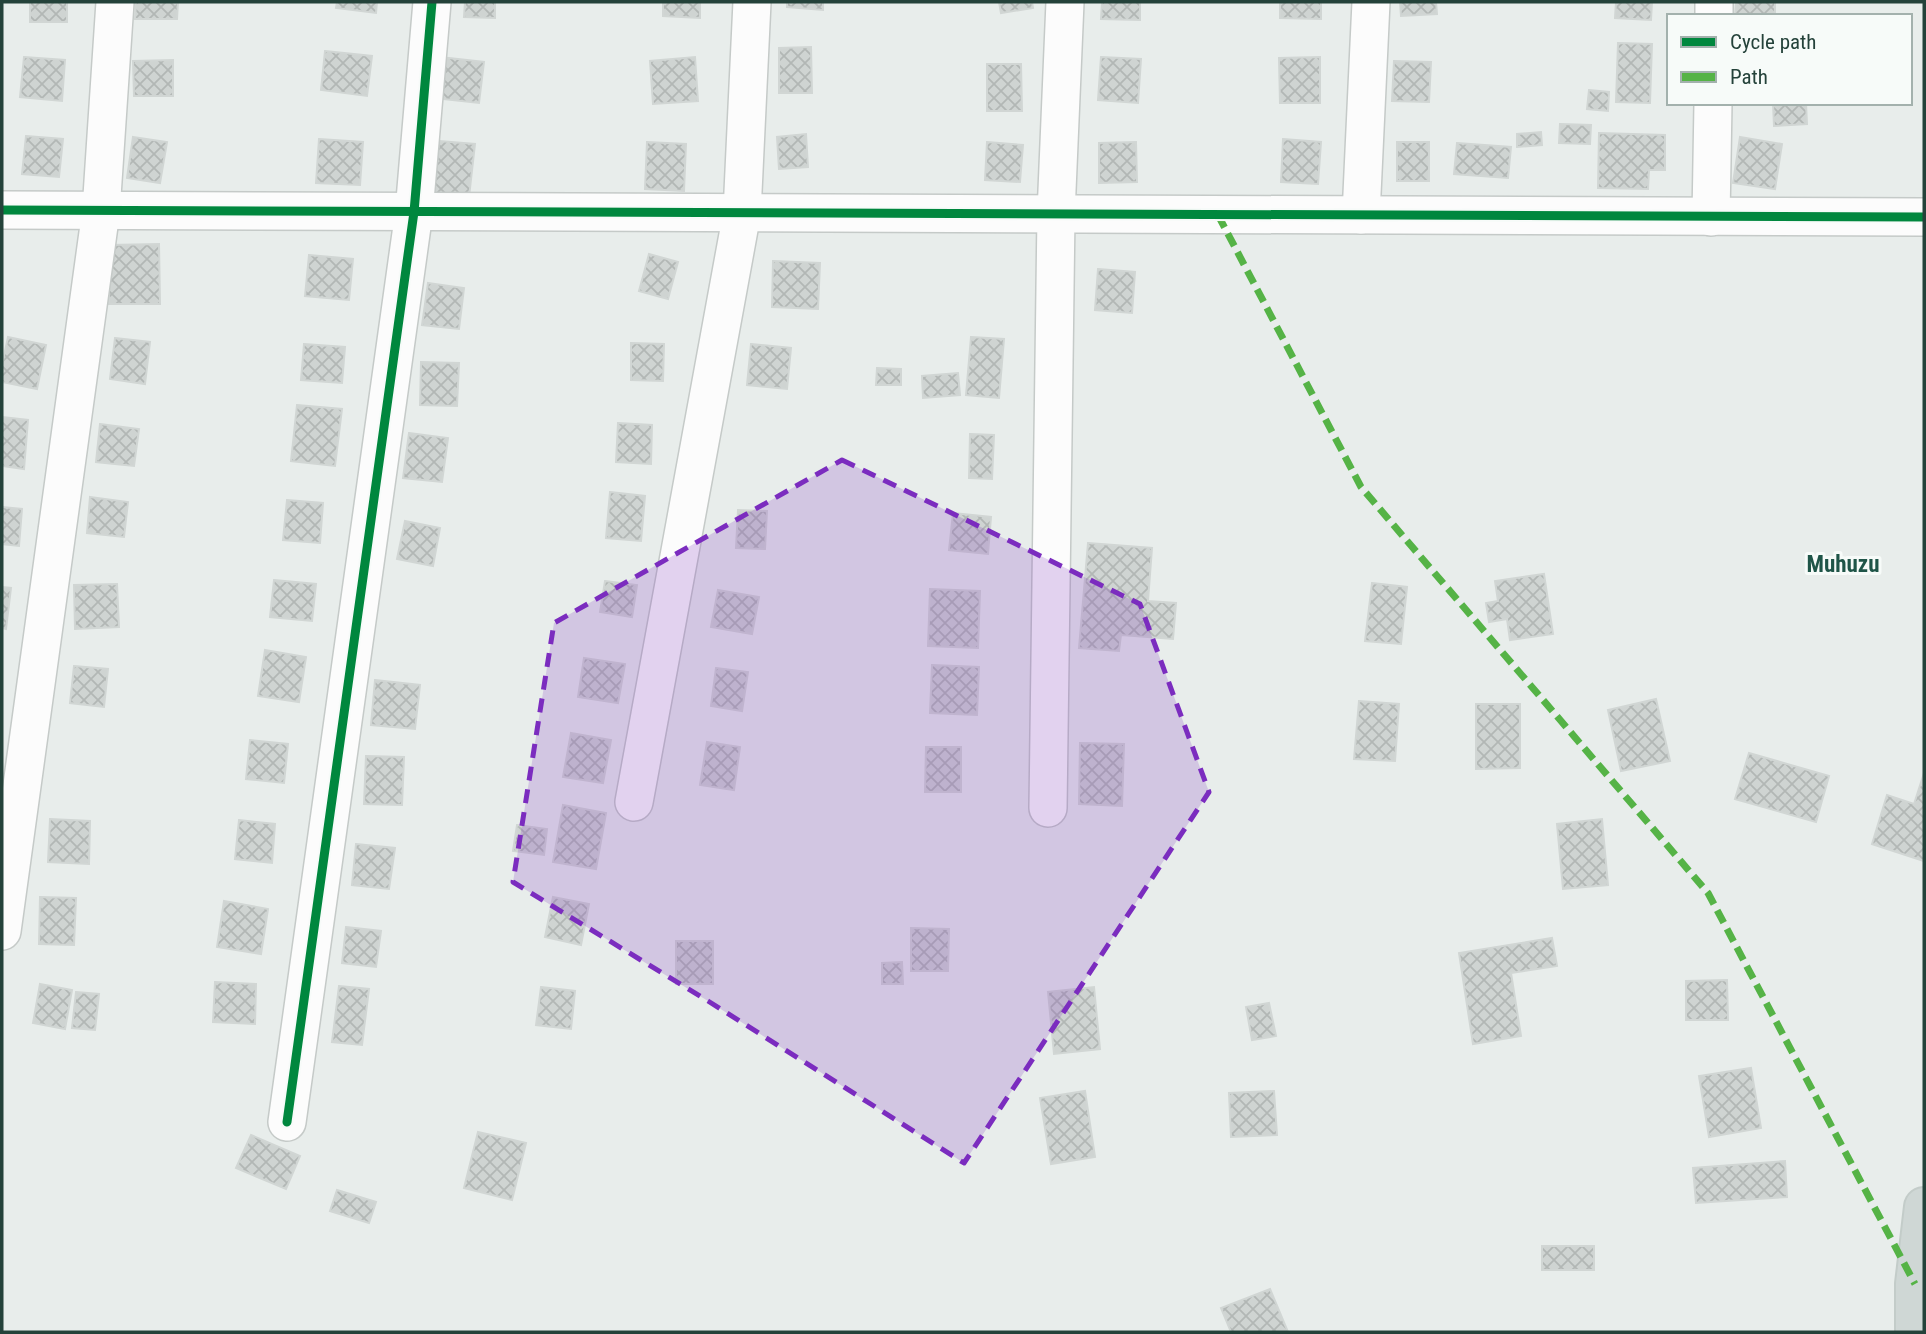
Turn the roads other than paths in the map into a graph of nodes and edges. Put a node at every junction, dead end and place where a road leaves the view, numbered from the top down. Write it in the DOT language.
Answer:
graph roads {
  1 [pos="115,2"];
  2 [pos="432,2"];
  3 [pos="752,2"];
  4 [pos="1065,2"];
  5 [pos="1371,2"];
  6 [pos="1713,105"];
  7 [pos="2,211"];
  8 [pos="101,211"];
  9 [pos="414,212"];
  10 [pos="742,213"];
  11 [pos="1056,214"];
  12 [pos="1361,215"];
  13 [pos="1712,217"];
  14 [pos="1924,217"];
  15 [pos="634,802"];
  16 [pos="1048,808"];
  17 [pos="2,931"];
  18 [pos="287,1122"];
  19 [pos="1924,1208"];
  20 [pos="1915,1332"];
  1 -- 8 [label="street"];
  2 -- 9 [label="street"];
  3 -- 10 [label="street"];
  4 -- 11 [label="street"];
  5 -- 12 [label="street"];
  6 -- 13 [label="street"];
  7 -- 8 [label="street"];
  8 -- 9 [label="street"];
  8 -- 17 [label="street"];
  9 -- 10 [label="street"];
  9 -- 18 [label="street"];
  10 -- 11 [label="street"];
  10 -- 15 [label="street"];
  11 -- 12 [label="street"];
  11 -- 16 [label="street"];
  12 -- 13 [label="street"];
  13 -- 14 [label="street"];
  19 -- 20 [label="main road"];
}
